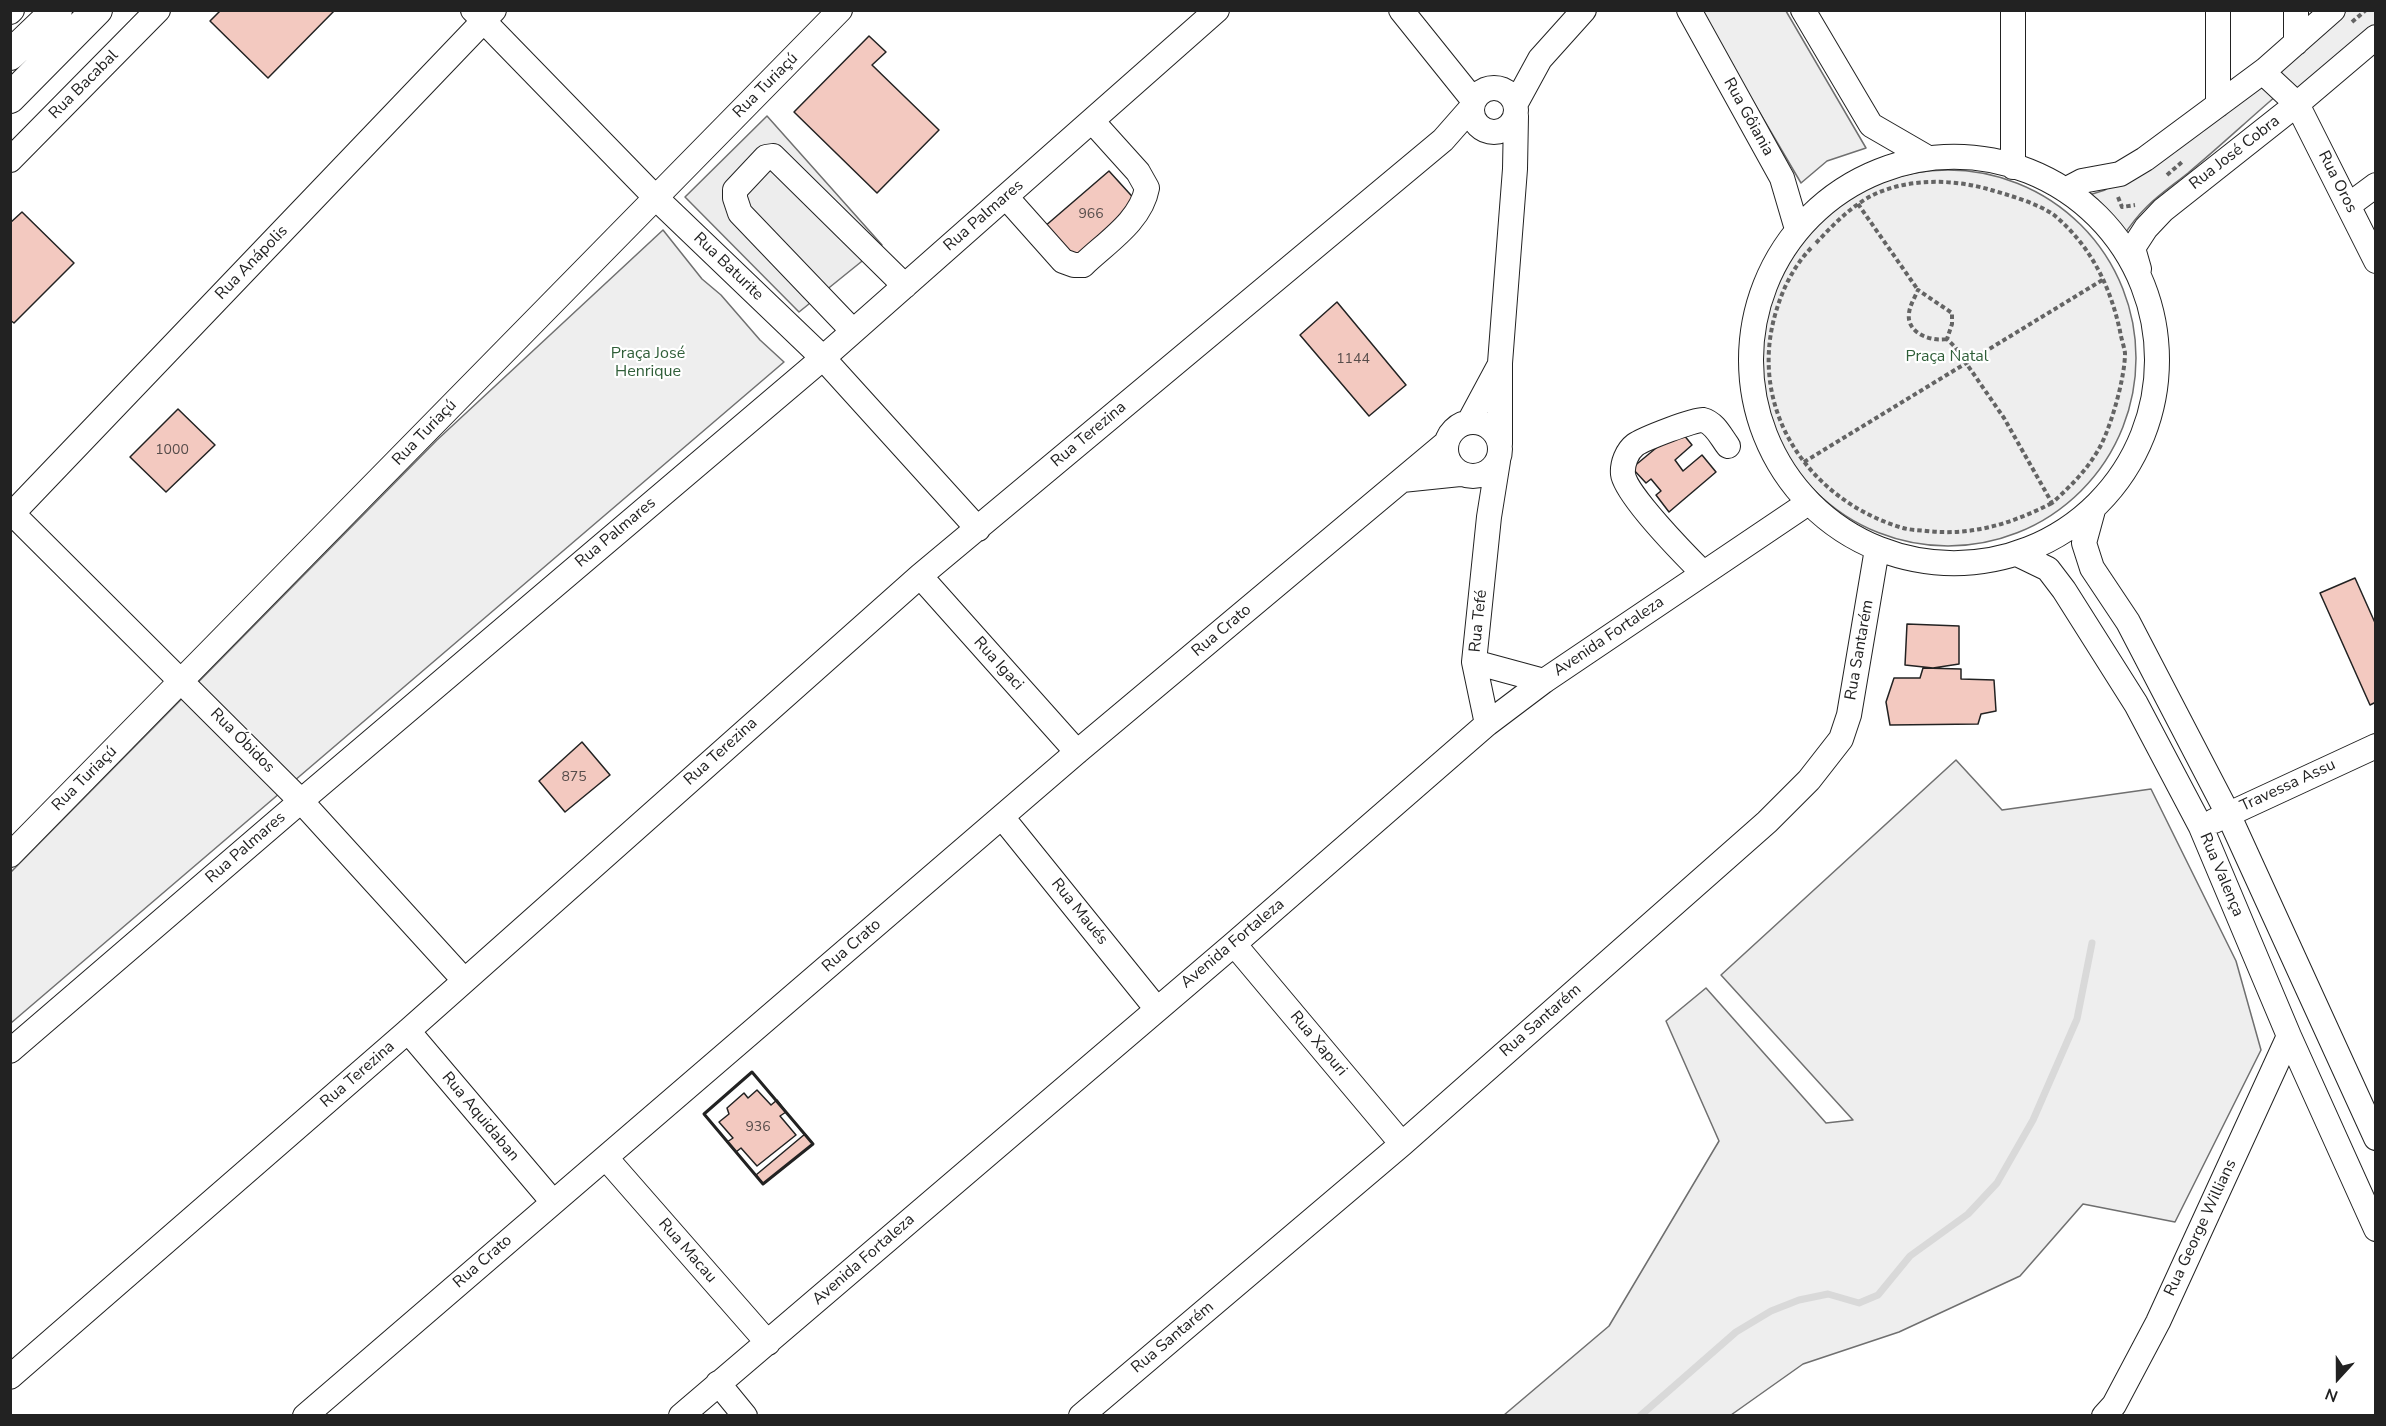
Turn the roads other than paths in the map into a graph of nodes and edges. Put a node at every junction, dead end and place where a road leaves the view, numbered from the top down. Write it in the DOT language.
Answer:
graph roads {
  1 [pos="57,10"];
  2 [pos="97,10"];
  3 [pos="158,10"];
  4 [pos="840,10"];
  5 [pos="1217,10"];
  6 [pos="1401,10"];
  7 [pos="1584,10"];
  8 [pos="1689,10"];
  9 [pos="1803,10"];
  10 [pos="2013,10"];
  11 [pos="2218,10"];
  12 [pos="2296,10"];
  13 [pos="2333,10"];
  14 [pos="484,14"];
  15 [pos="2376,37"];
  16 [pos="2296,44"];
  17 [pos="10,55"];
  18 [pos="1540,59"];
  19 [pos="2265,70"];
  20 [pos="1496,88"];
  21 [pos="10,98"];
  22 [pos="1473,104"];
  23 [pos="2297,104"];
  24 [pos="2218,105"];
  25 [pos="1516,110"];
  26 [pos="1092,121"];
  27 [pos="1490,131"];
  28 [pos="1443,140"];
  29 [pos="1928,158"];
  30 [pos="10,160"];
  31 [pos="2013,166"];
  32 [pos="1515,169"];
  33 [pos="2376,185"];
  34 [pos="2065,190"];
  35 [pos="1006,197"];
  36 [pos="656,198"];
  37 [pos="2349,205"];
  38 [pos="1797,229"];
  39 [pos="2376,261"];
  40 [pos="904,286"];
  41 [pos="2145,288"];
  42 [pos="853,331"];
  43 [pos="823,358"];
  44 [pos="1500,363"];
  45 [pos="1469,422"];
  46 [pos="1446,443"];
  47 [pos="1728,446"];
  48 [pos="1499,452"];
  49 [pos="1464,475"];
  50 [pos="1402,480"];
  51 [pos="1808,503"];
  52 [pos="2093,510"];
  53 [pos="11,514"];
  54 [pos="1490,518"];
  55 [pos="978,529"];
  56 [pos="1877,549"];
  57 [pos="2017,554"];
  58 [pos="1703,573"];
  59 [pos="920,576"];
  60 [pos="1474,662"];
  61 [pos="182,680"];
  62 [pos="1544,681"];
  63 [pos="1487,724"];
  64 [pos="2376,746"];
  65 [pos="1077,752"];
  66 [pos="301,801"];
  67 [pos="2228,814"];
  68 [pos="1002,817"];
  69 [pos="2201,827"];
  70 [pos="10,855"];
  71 [pos="1234,944"];
  72 [pos="464,980"];
  73 [pos="1156,1008"];
  74 [pos="408,1031"];
  75 [pos="2289,1036"];
  76 [pos="10,1051"];
  77 [pos="2376,1138"];
  78 [pos="1402,1144"];
  79 [pos="606,1158"];
  80 [pos="553,1202"];
  81 [pos="2376,1229"];
  82 [pos="768,1344"];
  83 [pos="10,1377"];
  84 [pos="718,1383"];
  85 [pos="305,1416"];
  86 [pos="681,1416"];
  87 [pos="745,1416"];
  88 [pos="1081,1416"];
  89 [pos="2104,1416"];
  1 -- 17 [label="main road"];
  2 -- 21 [label="main road"];
  3 -- 30 [label="street, Rua Bacabal"];
  4 -- 36 [label="street, Rua Turiaçú"];
  5 -- 26 [label="street, Rua Palmares"];
  6 -- 22 [label="street"];
  7 -- 18 [label="street"];
  8 -- 38 [label="street, Rua Gôiania"];
  9 -- 29 [label="street"];
  10 -- 31 [label="street"];
  11 -- 24 [label="street"];
  12 -- 16 [label="street"];
  13 -- 16 [label="street"];
  14 -- 36 [label="street, Rua Baturite"];
  14 -- 53 [label="street, Rua Anápolis"];
  15 -- 23 [label="street, Rua José Cobra"];
  16 -- 19 [label="street"];
  18 -- 20 [label="street"];
  18 -- 25 [label="street"];
  19 -- 23 [label="street, Rua Oros"];
  19 -- 24 [label="street"];
  20 -- 22 [label="street"];
  20 -- 25 [label="street"];
  22 -- 27 [label="street"];
  22 -- 28 [label="street, Rua Terezina"];
  23 -- 37 [label="street, Rua Oros"];
  23 -- 41 [label="street, Rua José Cobra"];
  24 -- 34 [label="street"];
  25 -- 27 [label="street"];
  25 -- 32 [label="street, Rua Tefé"];
  26 -- 35 [label="street, Rua Palmares"];
  26 -- 35 [label="street"];
  27 -- 28 [label="street, Rua Terezina"];
  27 -- 32 [label="street"];
  28 -- 55 [label="street, Rua Terezina"];
  29 -- 31 [label="street"];
  29 -- 38 [label="street"];
  31 -- 34 [label="street"];
  32 -- 44 [label="street, Rua Tefé"];
  33 -- 37 [label="street"];
  34 -- 41 [label="street"];
  35 -- 40 [label="street, Rua Palmares"];
  36 -- 43 [label="street, Rua Baturite"];
  36 -- 61 [label="street, Rua Turiaçú"];
  37 -- 39 [label="street, Rua Oros"];
  38 -- 51 [label="street"];
  40 -- 42 [label="street, Rua Palmares"];
  40 -- 42 [label="street"];
  41 -- 52 [label="street"];
  42 -- 43 [label="street, Rua Palmares"];
  43 -- 55 [label="street, Rua Baturite"];
  43 -- 66 [label="street, Rua Palmares"];
  44 -- 45 [label="street, Rua Tefé"];
  44 -- 48 [label="street, Rua Tefé"];
  45 -- 46 [label="street"];
  45 -- 48 [label="street"];
  46 -- 49 [label="street"];
  46 -- 50 [label="street, Rua Crato"];
  47 -- 58 [label="street"];
  48 -- 49 [label="street"];
  48 -- 54 [label="street, Rua Tefé"];
  49 -- 50 [label="street"];
  49 -- 54 [label="street"];
  50 -- 65 [label="street, Rua Crato"];
  51 -- 56 [label="street"];
  51 -- 58 [label="street, Avenida Fortaleza"];
  52 -- 57 [label="street"];
  52 -- 67 [label="street, Rua Valença"];
  53 -- 61 [label="street, Rua Óbidos"];
  54 -- 60 [label="street, Rua Tefé"];
  55 -- 59 [label="street, Rua Terezina"];
  56 -- 57 [label="street"];
  56 -- 78 [label="street, Rua Santarém"];
  57 -- 69 [label="street, Rua Valença"];
  58 -- 62 [label="street, Avenida Fortaleza"];
  59 -- 65 [label="street, Rua Igaci"];
  59 -- 72 [label="street, Rua Terezina"];
  60 -- 62 [label="street"];
  60 -- 63 [label="street, Rua Tefé"];
  61 -- 66 [label="street, Rua Óbidos"];
  61 -- 70 [label="street, Rua Turiaçú"];
  62 -- 63 [label="street, Avenida Fortaleza"];
  63 -- 71 [label="street, Avenida Fortaleza"];
  64 -- 67 [label="street, Travessa Assu"];
  65 -- 68 [label="street, Rua Crato"];
  66 -- 72 [label="street, Rua Óbidos"];
  66 -- 76 [label="street, Rua Palmares"];
  67 -- 69 [label="street, Travessa Assu"];
  67 -- 77 [label="street, Rua Valença"];
  68 -- 73 [label="street, Rua Maués"];
  68 -- 79 [label="street, Rua Crato"];
  69 -- 75 [label="street, Rua Valença"];
  71 -- 73 [label="street, Avenida Fortaleza"];
  71 -- 78 [label="street, Rua Xapuri"];
  72 -- 74 [label="street, Rua Terezina"];
  73 -- 82 [label="street, Avenida Fortaleza"];
  74 -- 80 [label="street, Rua Aquidaban"];
  74 -- 83 [label="street, Rua Terezina"];
  75 -- 81 [label="street, Rua Valença"];
  75 -- 89 [label="street, Rua George Willians"];
  78 -- 88 [label="street, Rua Santarém"];
  79 -- 80 [label="street, Rua Crato"];
  79 -- 82 [label="street, Rua Macau"];
  80 -- 85 [label="street, Rua Crato"];
  82 -- 84 [label="street, Avenida Fortaleza"];
  84 -- 86 [label="street, Avenida Fortaleza"];
  84 -- 87 [label="street"];
}
